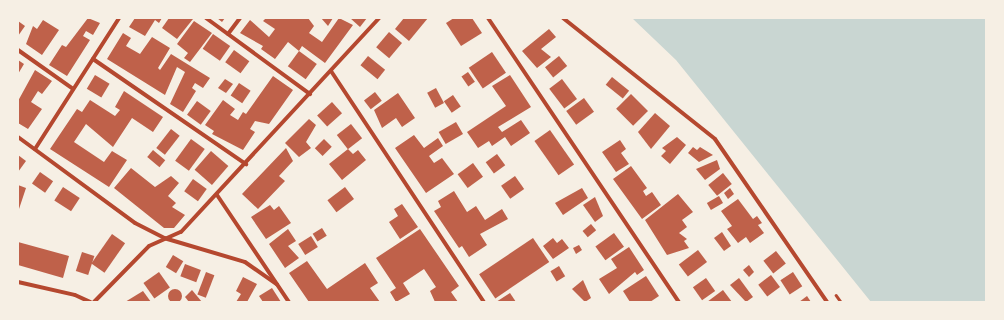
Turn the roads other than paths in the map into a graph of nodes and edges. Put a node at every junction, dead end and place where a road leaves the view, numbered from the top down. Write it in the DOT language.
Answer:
graph roads {
  1 [pos="119,18"];
  2 [pos="206,18"];
  3 [pos="240,18"];
  4 [pos="379,18"];
  5 [pos="488,18"];
  6 [pos="563,18"];
  7 [pos="228,34"];
  8 [pos="18,50"];
  9 [pos="93,59"];
  10 [pos="331,71"];
  11 [pos="74,89"];
  12 [pos="310,94"];
  13 [pos="18,137"];
  14 [pos="35,149"];
  15 [pos="246,164"];
  16 [pos="217,195"];
  17 [pos="164,238"];
  18 [pos="18,282"];
  19 [pos="277,284"];
  20 [pos="90,302"];
  21 [pos="94,302"];
  22 [pos="289,302"];
  23 [pos="484,302"];
  24 [pos="679,302"];
  25 [pos="827,302"];
  1 -- 9 [label="street"];
  2 -- 7 [label="street"];
  3 -- 7 [label="street"];
  4 -- 10 [label="street"];
  5 -- 24 [label="street"];
  6 -- 25 [label="street"];
  7 -- 12 [label="street"];
  8 -- 11 [label="street"];
  9 -- 11 [label="street"];
  9 -- 15 [label="street"];
  10 -- 12 [label="street"];
  10 -- 23 [label="street"];
  11 -- 14 [label="street"];
  12 -- 15 [label="street"];
  13 -- 14 [label="street"];
  14 -- 17 [label="street"];
  15 -- 16 [label="street"];
  16 -- 17 [label="street"];
  16 -- 19 [label="street"];
  17 -- 19 [label="street"];
  17 -- 21 [label="street"];
  18 -- 20 [label="street"];
  19 -- 22 [label="street"];
}
